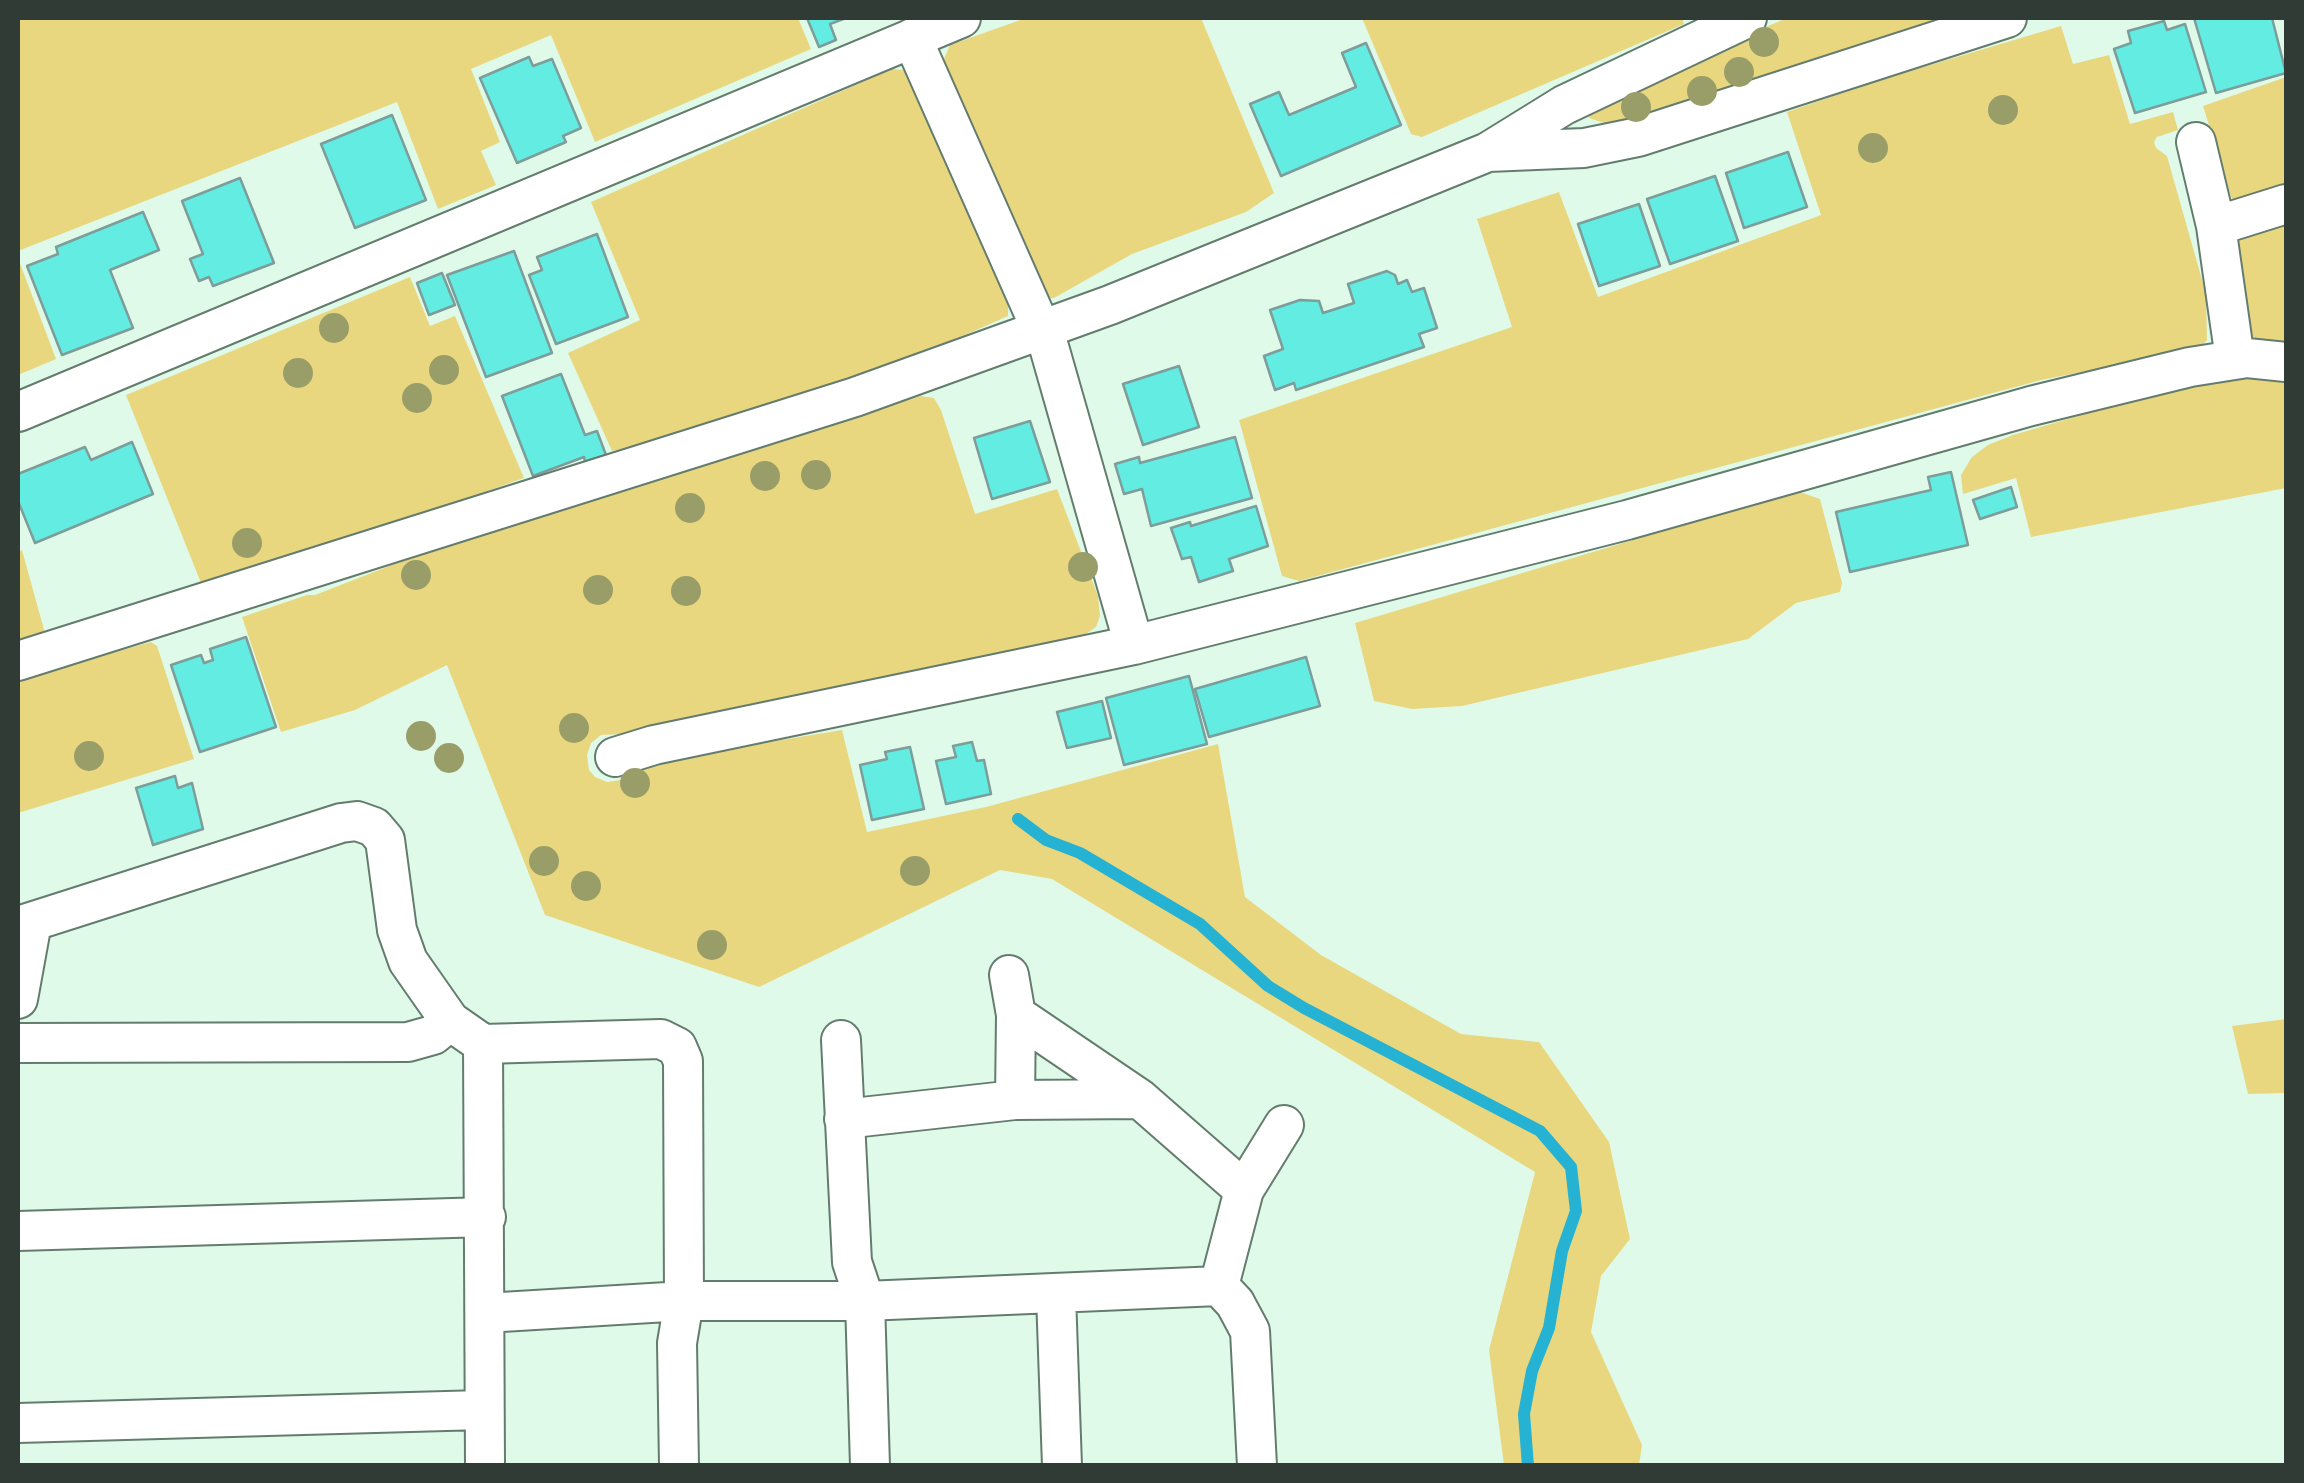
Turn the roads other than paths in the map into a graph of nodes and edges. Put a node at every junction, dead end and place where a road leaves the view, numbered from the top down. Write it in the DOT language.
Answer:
graph roads {
  1 [pos="961,18"];
  2 [pos="1747,18"];
  3 [pos="2007,18"];
  4 [pos="912,38"];
  5 [pos="2196,142"];
  6 [pos="1488,152"];
  7 [pos="2286,204"];
  8 [pos="2216,226"];
  9 [pos="1042,329"];
  10 [pos="2235,359"];
  11 [pos="2286,362"];
  12 [pos="18,412"];
  13 [pos="1134,645"];
  14 [pos="18,662"];
  15 [pos="614,756"];
  16 [pos="25,924"];
  17 [pos="1010,975"];
  18 [pos="18,999"];
  19 [pos="1016,1015"];
  20 [pos="450,1022"];
  21 [pos="841,1040"];
  22 [pos="18,1043"];
  23 [pos="483,1044"];
  24 [pos="1140,1099"];
  25 [pos="1015,1100"];
  26 [pos="844,1119"];
  27 [pos="1284,1125"];
  28 [pos="1244,1190"];
  29 [pos="486,1217"];
  30 [pos="18,1231"];
  31 [pos="1219,1286"];
  32 [pos="1056,1295"];
  33 [pos="684,1301"];
  34 [pos="866,1302"];
  35 [pos="485,1313"];
  36 [pos="482,1410"];
  37 [pos="18,1423"];
  38 [pos="485,1466"];
  39 [pos="679,1466"];
  40 [pos="870,1466"];
  41 [pos="1062,1466"];
  42 [pos="1256,1466"];
  1 -- 4 [label="street"];
  2 -- 6 [label="street"];
  3 -- 6 [label="street"];
  4 -- 9 [label="street"];
  4 -- 12 [label="street"];
  5 -- 8 [label="street"];
  6 -- 9 [label="street"];
  7 -- 8 [label="street"];
  8 -- 10 [label="street"];
  9 -- 13 [label="street"];
  9 -- 14 [label="street"];
  10 -- 11 [label="street"];
  10 -- 13 [label="street"];
  13 -- 15 [label="street"];
  16 -- 18 [label="street"];
  16 -- 20 [label="street"];
  17 -- 19 [label="street"];
  19 -- 24 [label="street"];
  19 -- 25 [label="street"];
  20 -- 22 [label="street"];
  20 -- 23 [label="street"];
  21 -- 26 [label="street"];
  23 -- 29 [label="street"];
  23 -- 33 [label="street"];
  24 -- 25 [label="street"];
  24 -- 28 [label="street"];
  25 -- 26 [label="street"];
  26 -- 34 [label="street"];
  27 -- 28 [label="street"];
  28 -- 31 [label="street"];
  29 -- 30 [label="street"];
  29 -- 35 [label="street"];
  31 -- 32 [label="street"];
  31 -- 42 [label="street"];
  32 -- 34 [label="street"];
  32 -- 41 [label="street"];
  33 -- 34 [label="street"];
  33 -- 35 [label="street"];
  33 -- 39 [label="street"];
  34 -- 40 [label="street"];
  35 -- 36 [label="street"];
  36 -- 37 [label="street"];
  36 -- 38 [label="street"];
}
